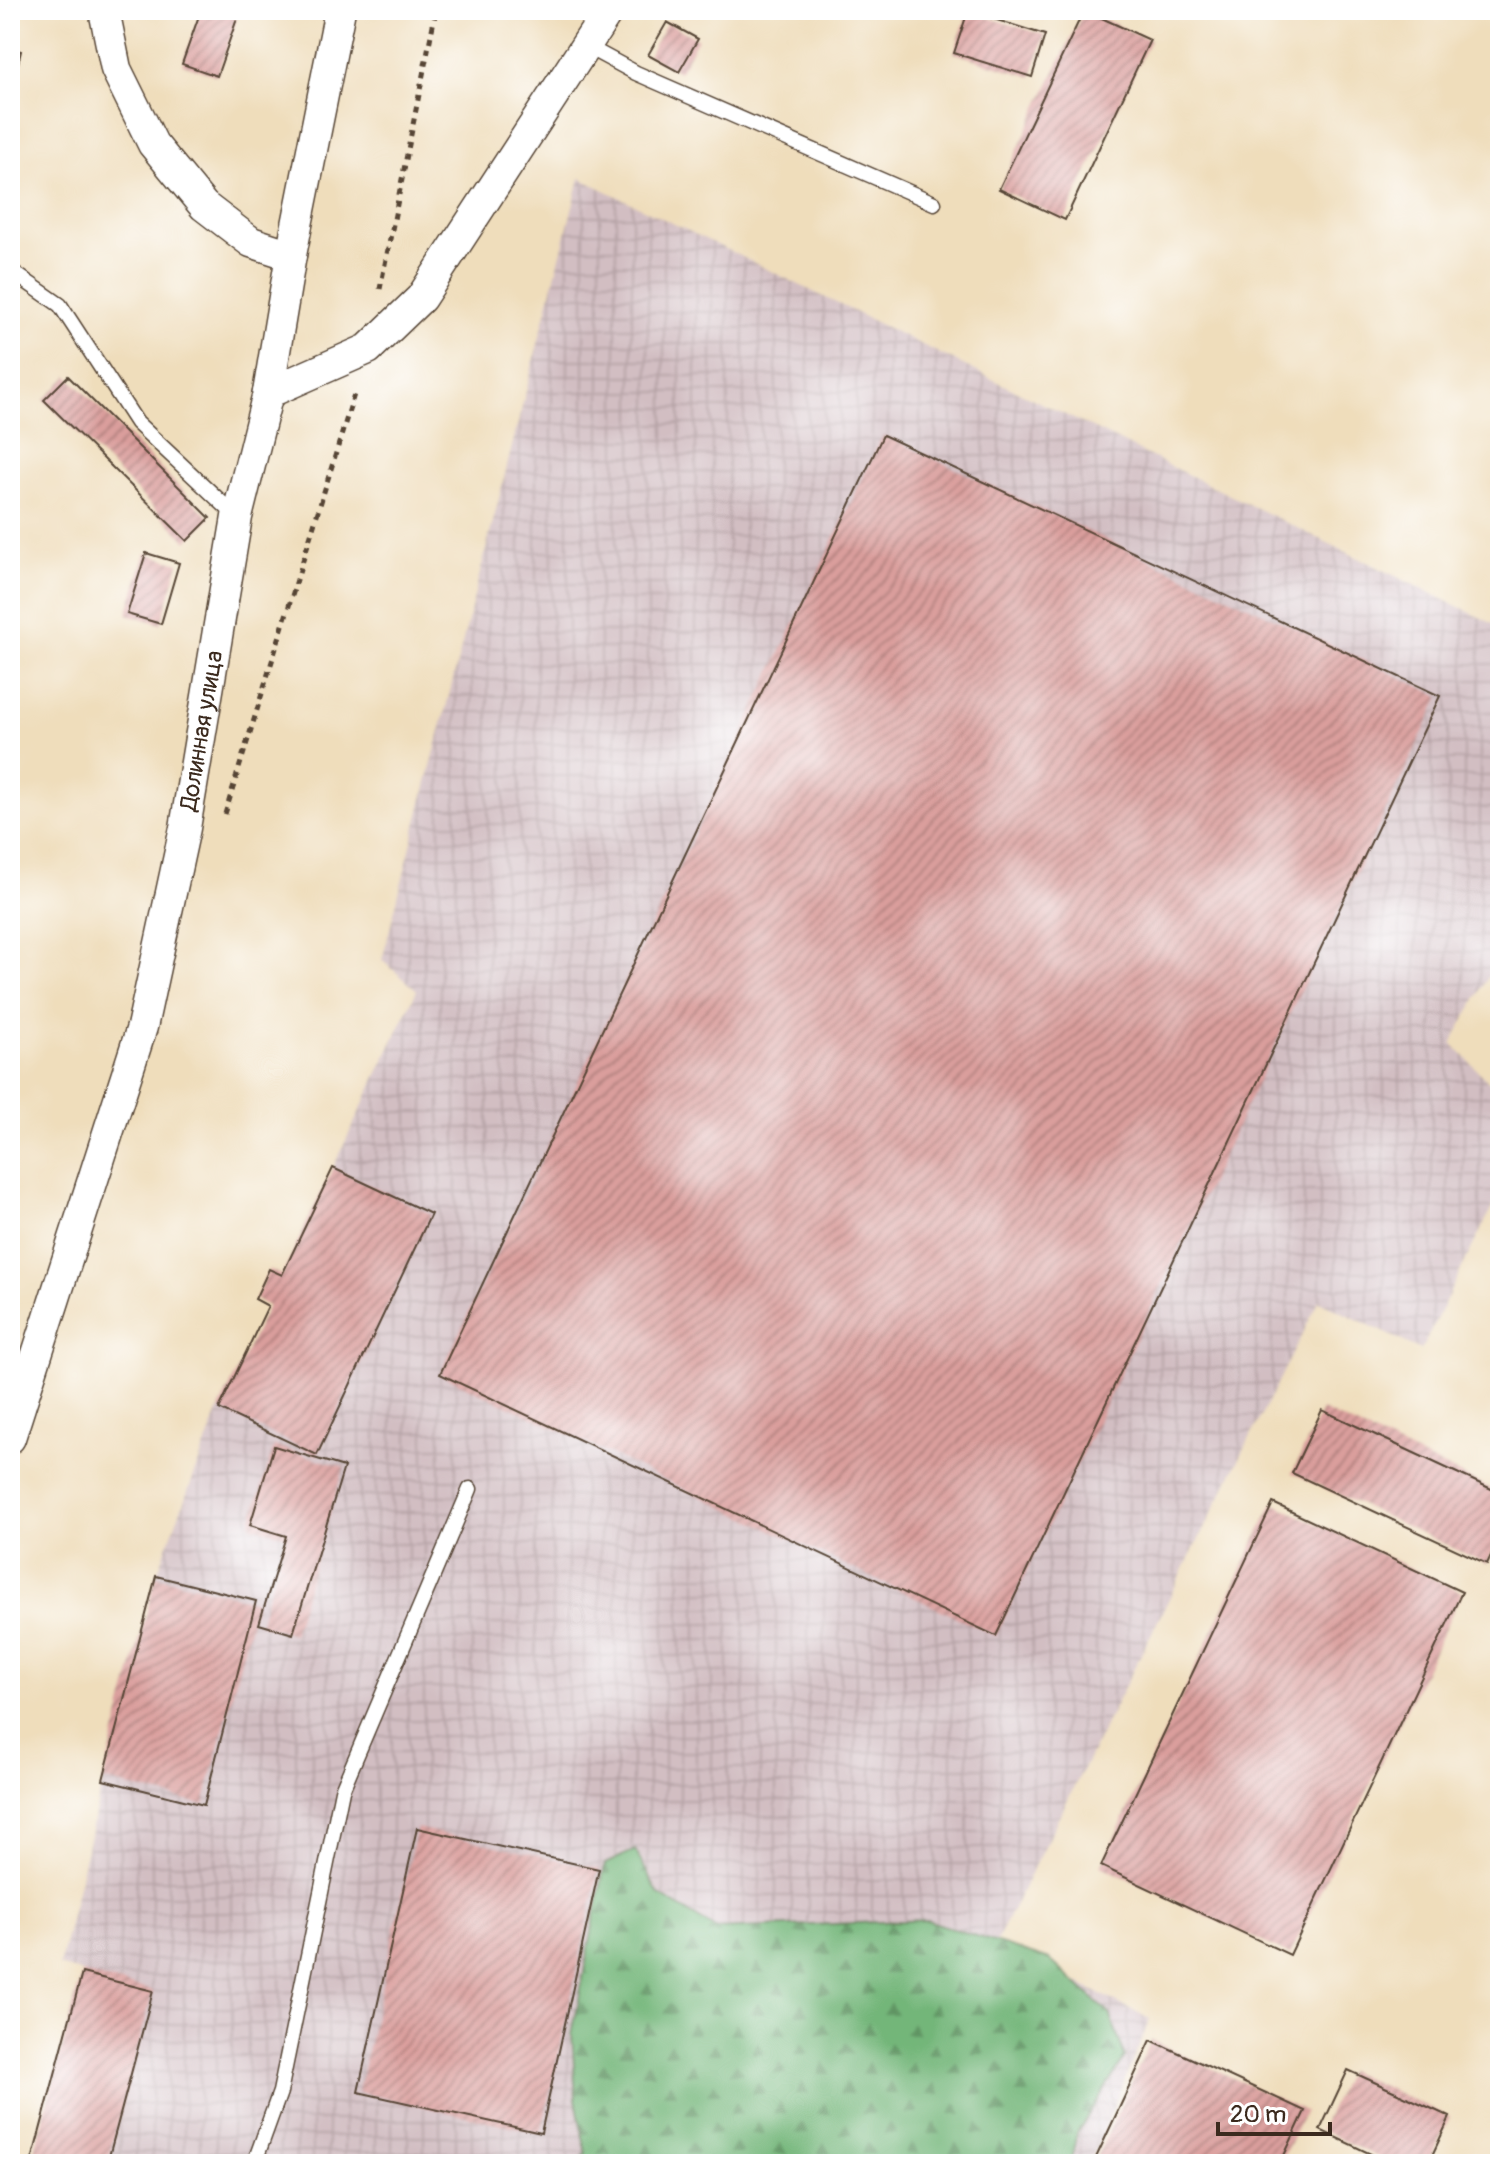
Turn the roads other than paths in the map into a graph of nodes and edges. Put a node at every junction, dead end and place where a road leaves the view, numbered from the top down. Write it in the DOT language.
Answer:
graph roads {
  1 [pos="104,10"];
  2 [pos="340,10"];
  3 [pos="609,10"];
  4 [pos="586,46"];
  5 [pos="934,203"];
  6 [pos="291,255"];
  7 [pos="10,270"];
  8 [pos="268,393"];
  9 [pos="237,517"];
  10 [pos="10,1438"];
  11 [pos="470,1489"];
  12 [pos="254,2164"];
  1 -- 6 [label="street"];
  2 -- 6 [label="street, Долинная улица"];
  3 -- 4 [label="street"];
  4 -- 5 [label="lane"];
  4 -- 8 [label="street"];
  6 -- 8 [label="street, Долинная улица"];
  7 -- 9 [label="lane"];
  8 -- 9 [label="street, Долинная улица"];
  9 -- 10 [label="street, Долинная улица"];
  11 -- 12 [label="lane"];
}
